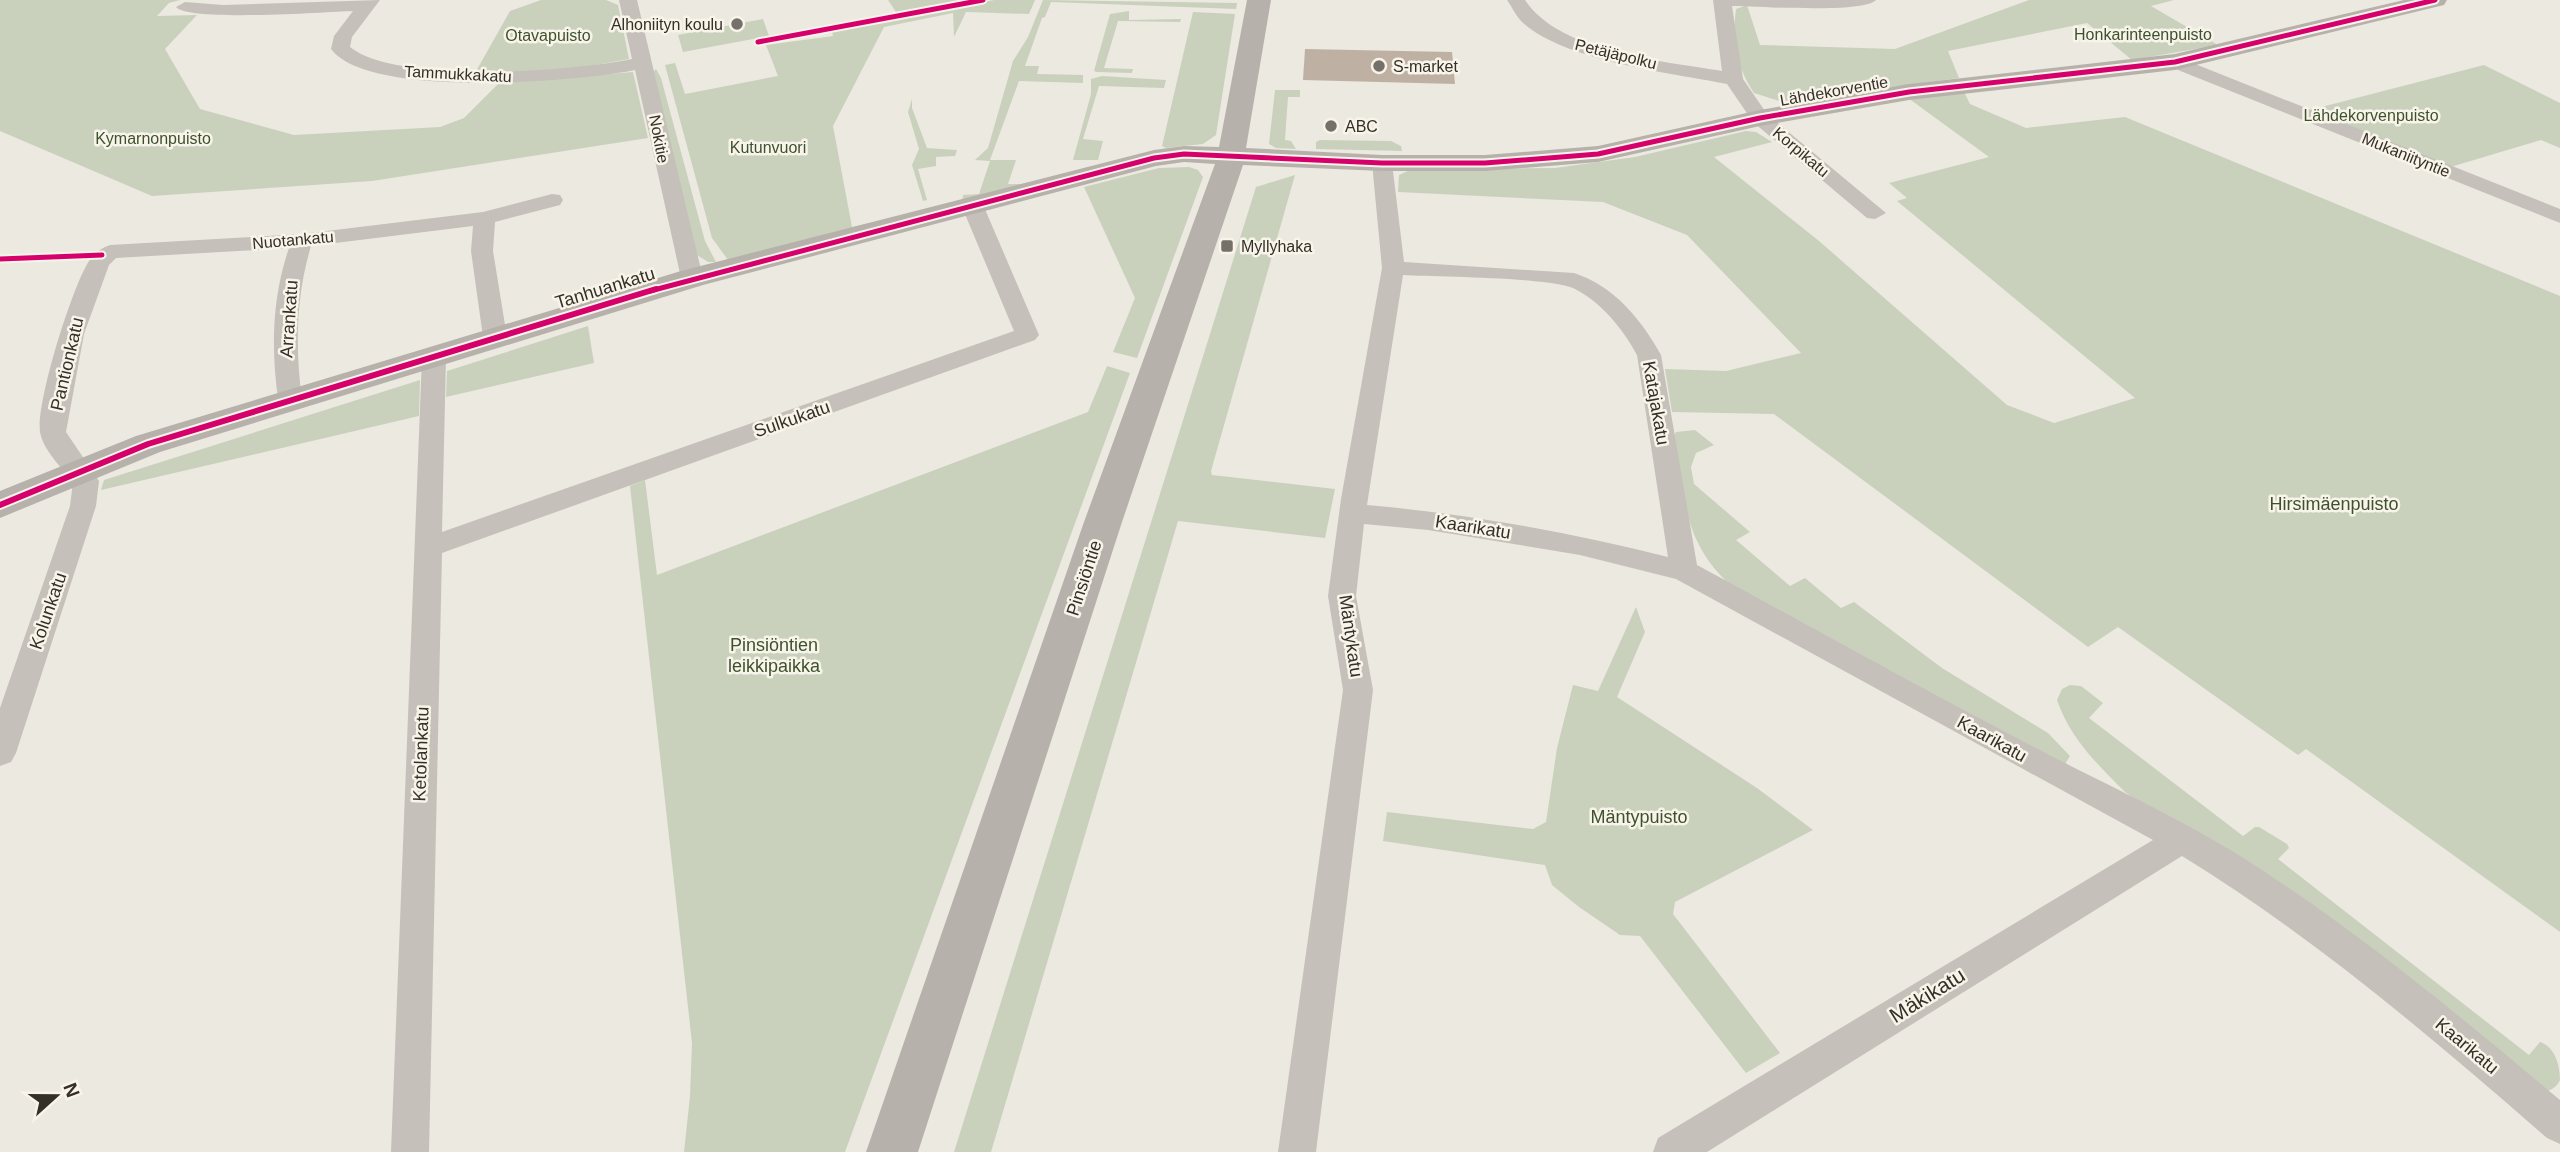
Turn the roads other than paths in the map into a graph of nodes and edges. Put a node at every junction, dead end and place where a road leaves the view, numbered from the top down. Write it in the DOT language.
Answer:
graph roads {
  1 [pos="628,0"];
  2 [pos="1259,0"];
  3 [pos="1516,0"];
  4 [pos="1722,0"];
  5 [pos="1867,0"];
  6 [pos="2435,0"];
  7 [pos="369,2"];
  8 [pos="185,7"];
  9 [pos="2175,62"];
  10 [pos="642,64"];
  11 [pos="1732,79"];
  12 [pos="1760,118"];
  13 [pos="1233,157"];
  14 [pos="1382,163"];
  15 [pos="552,200"];
  16 [pos="973,207"];
  17 [pos="1875,213"];
  18 [pos="2560,217"];
  19 [pos="484,218"];
  20 [pos="302,242"];
  21 [pos="102,255"];
  22 [pos="1393,268"];
  23 [pos="692,278"];
  24 [pos="495,337"];
  25 [pos="434,357"];
  26 [pos="290,399"];
  27 [pos="78,470"];
  28 [pos="0,505"];
  29 [pos="1352,513"];
  30 [pos="427,548"];
  31 [pos="1684,571"];
  32 [pos="0,753"];
  33 [pos="2182,839"];
  34 [pos="2560,1125"];
  35 [pos="410,1152"];
  36 [pos="892,1152"];
  37 [pos="1297,1152"];
  38 [pos="1672,1152"];
  1 -- 10 [label="street, Nokitie"];
  2 -- 13 [label="street, Pinsiöntie"];
  3 -- 11 [label="street, Petäjäpolku"];
  4 -- 5 [label="street"];
  4 -- 11 [label="street, Korpikatu"];
  6 -- 9 [label="street, Lähdekorventie"];
  7 -- 8 [label="street"];
  7 -- 10 [label="street, Tammukkakatu"];
  9 -- 12 [label="street, Lähdekorventie"];
  9 -- 18 [label="street, Mukaniityntie"];
  10 -- 23 [label="street, Nokitie"];
  11 -- 12 [label="street, Korpikatu"];
  12 -- 14 [label="street, Lähdekorventie"];
  12 -- 17 [label="street, Korpikatu"];
  13 -- 14 [label="street, Lähdekorventie"];
  13 -- 16 [label="street, Tanhuankatu"];
  13 -- 36 [label="street, Pinsiöntie"];
  14 -- 22 [label="street, Mäntykatu"];
  15 -- 19 [label="street, Nuotankatu"];
  16 -- 23 [label="street, Tanhuankatu"];
  16 -- 30 [label="street, Sulkukatu"];
  19 -- 20 [label="street, Nuotankatu"];
  19 -- 24 [label="street"];
  20 -- 21 [label="street, Nuotankatu"];
  20 -- 26 [label="street, Arrankatu"];
  21 -- 27 [label="street, Pantionkatu"];
  22 -- 29 [label="street, Mäntykatu"];
  22 -- 31 [label="street, Katajakatu"];
  23 -- 24 [label="street, Tanhuankatu"];
  24 -- 25 [label="street, Tanhuankatu"];
  25 -- 26 [label="street, Tanhuankatu"];
  25 -- 30 [label="street, Ketolankatu"];
  26 -- 27 [label="street, Tanhuankatu"];
  27 -- 28 [label="street, Tanhuankatu"];
  27 -- 32 [label="street, Kolunkatu"];
  29 -- 31 [label="street, Kaarikatu"];
  29 -- 37 [label="street, Mäntykatu"];
  30 -- 35 [label="street, Ketolankatu"];
  31 -- 33 [label="street, Kaarikatu"];
  33 -- 34 [label="street, Kaarikatu"];
  33 -- 38 [label="street, Mäkikatu"];
}
